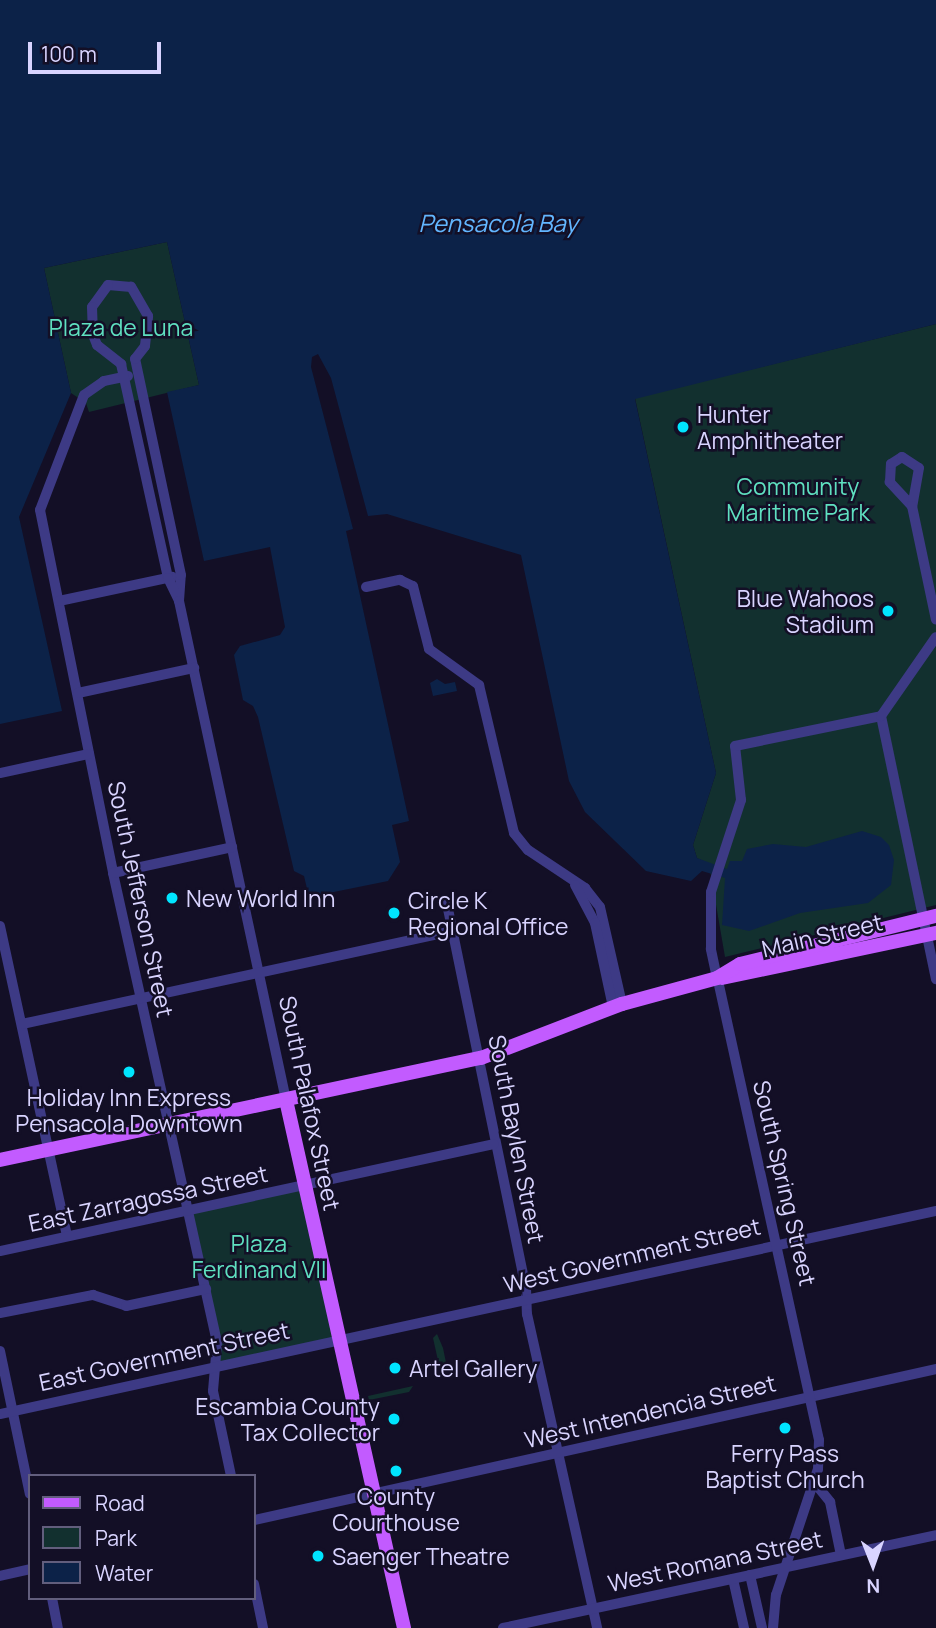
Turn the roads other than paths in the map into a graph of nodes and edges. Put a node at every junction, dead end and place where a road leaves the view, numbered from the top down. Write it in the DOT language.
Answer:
graph roads {
  1 [pos="138,374"];
  2 [pos="124,377"];
  3 [pos="912,506"];
  4 [pos="181,575"];
  5 [pos="168,578"];
  6 [pos="366,587"];
  7 [pos="59,601"];
  8 [pos="179,601"];
  9 [pos="936,620"];
  10 [pos="936,637"];
  11 [pos="194,668"];
  12 [pos="78,693"];
  13 [pos="881,716"];
  14 [pos="89,754"];
  15 [pos="0,773"];
  16 [pos="232,847"];
  17 [pos="113,873"];
  18 [pos="447,904"];
  19 [pos="930,918"];
  20 [pos="0,926"];
  21 [pos="453,931"];
  22 [pos="931,934"];
  23 [pos="259,973"];
  24 [pos="717,978"];
  25 [pos="936,979"];
  26 [pos="140,998"];
  27 [pos="617,1005"];
  28 [pos="22,1024"];
  29 [pos="481,1058"];
  30 [pos="286,1100"];
  31 [pos="168,1124"];
  32 [pos="495,1144"];
  33 [pos="47,1149"];
  34 [pos="0,1160"];
  35 [pos="305,1185"];
  36 [pos="186,1210"];
  37 [pos="936,1211"];
  38 [pos="66,1236"];
  39 [pos="777,1245"];
  40 [pos="0,1251"];
  41 [pos="205,1289"];
  42 [pos="527,1300"];
  43 [pos="0,1313"];
  44 [pos="338,1340"];
  45 [pos="0,1350"];
  46 [pos="215,1367"];
  47 [pos="936,1369"];
  48 [pos="811,1396"];
  49 [pos="13,1411"];
  50 [pos="0,1413"];
  51 [pos="557,1454"];
  52 [pos="231,1474"];
  53 [pos="814,1482"];
  54 [pos="28,1484"];
  55 [pos="374,1495"];
  56 [pos="256,1520"];
  57 [pos="936,1535"];
  58 [pos="841,1555"];
  59 [pos="786,1567"];
  60 [pos="28,1569"];
  61 [pos="751,1575"];
  62 [pos="0,1576"];
  63 [pos="733,1579"];
  64 [pos="256,1594"];
  65 [pos="51,1600"];
  66 [pos="593,1609"];
  67 [pos="58,1628"];
  68 [pos="263,1628"];
  69 [pos="404,1628"];
  70 [pos="503,1628"];
  71 [pos="597,1628"];
  72 [pos="744,1628"];
  73 [pos="762,1628"];
  74 [pos="773,1628"];
  1 -- 2 [label="street, South Jefferson Street"];
  1 -- 2 [label="street, South Palafox Street"];
  1 -- 4 [label="street, South Palafox Street"];
  2 -- 5 [label="street, South Palafox Street"];
  2 -- 7 [label="street, South Jefferson Street"];
  3 -- 9 [label="street"];
  4 -- 5 [label="street"];
  4 -- 8 [label="street, South Palafox Street"];
  5 -- 7 [label="street"];
  5 -- 8 [label="street, South Palafox Street"];
  6 -- 27 [label="street"];
  7 -- 12 [label="street, South Jefferson Street"];
  8 -- 11 [label="street, South Palafox Street"];
  10 -- 13 [label="street"];
  11 -- 12 [label="street"];
  11 -- 16 [label="street, South Palafox Street"];
  12 -- 14 [label="street, South Jefferson Street"];
  13 -- 19 [label="street"];
  13 -- 24 [label="street, South Spring Street"];
  14 -- 15 [label="street"];
  14 -- 17 [label="street, South Jefferson Street"];
  16 -- 17 [label="street"];
  16 -- 23 [label="street, South Palafox Street"];
  17 -- 26 [label="street, South Jefferson Street"];
  18 -- 21 [label="street, South Baylen Street"];
  19 -- 22 [label="street"];
  19 -- 24 [label="main road"];
  20 -- 28 [label="street"];
  21 -- 23 [label="street"];
  21 -- 29 [label="street, South Baylen Street"];
  22 -- 24 [label="main road, Main Street"];
  22 -- 25 [label="street"];
  23 -- 26 [label="street"];
  23 -- 30 [label="street, South Palafox Street"];
  24 -- 27 [label="main road"];
  24 -- 39 [label="street, South Spring Street"];
  26 -- 28 [label="street"];
  26 -- 31 [label="street, South Jefferson Street"];
  27 -- 29 [label="main road"];
  28 -- 33 [label="street"];
  29 -- 30 [label="main road"];
  29 -- 32 [label="street, South Baylen Street"];
  30 -- 31 [label="main road"];
  30 -- 35 [label="main road, South Palafox Street"];
  31 -- 33 [label="main road"];
  31 -- 36 [label="street, South Jefferson Street"];
  32 -- 35 [label="street, East Zarragossa Street"];
  32 -- 42 [label="street, South Baylen Street"];
  33 -- 34 [label="main road"];
  33 -- 38 [label="street"];
  35 -- 36 [label="street, East Zarragossa Street"];
  35 -- 44 [label="main road, South Palafox Street"];
  36 -- 38 [label="street, East Zarragossa Street"];
  36 -- 41 [label="street, South Jefferson Street"];
  37 -- 39 [label="street, West Government Street"];
  38 -- 40 [label="street, East Zarragossa Street"];
  39 -- 42 [label="street, West Government Street"];
  39 -- 48 [label="street, South Spring Street"];
  41 -- 43 [label="street"];
  41 -- 46 [label="street, South Jefferson Street"];
  42 -- 44 [label="street, West Government Street"];
  42 -- 51 [label="street, South Baylen Street"];
  44 -- 46 [label="street, East Government Street"];
  44 -- 55 [label="main road, South Palafox Street"];
  45 -- 49 [label="street"];
  46 -- 49 [label="street, East Government Street"];
  46 -- 52 [label="street, South Jefferson Street"];
  47 -- 48 [label="street, West Intendencia Street"];
  48 -- 51 [label="street, West Intendencia Street"];
  48 -- 53 [label="street, South Spring Street"];
  49 -- 50 [label="street, East Government Street"];
  49 -- 54 [label="street"];
  51 -- 55 [label="street, West Intendencia Street"];
  51 -- 66 [label="street, South Baylen Street"];
  53 -- 58 [label="street"];
  53 -- 59 [label="street, South Spring Street"];
  55 -- 56 [label="street, West Intendencia Street"];
  55 -- 69 [label="main road, South Palafox Street"];
  57 -- 58 [label="street, West Romana Street"];
  58 -- 59 [label="street, West Romana Street"];
  59 -- 61 [label="street, West Romana Street"];
  59 -- 74 [label="street, South Spring Street"];
  60 -- 62 [label="street"];
  61 -- 63 [label="street, West Romana Street"];
  61 -- 73 [label="street"];
  63 -- 66 [label="street, West Romana Street"];
  63 -- 72 [label="street"];
  64 -- 68 [label="street"];
  65 -- 67 [label="street"];
  66 -- 70 [label="street, West Romana Street"];
  66 -- 71 [label="street, South Baylen Street"];
}
